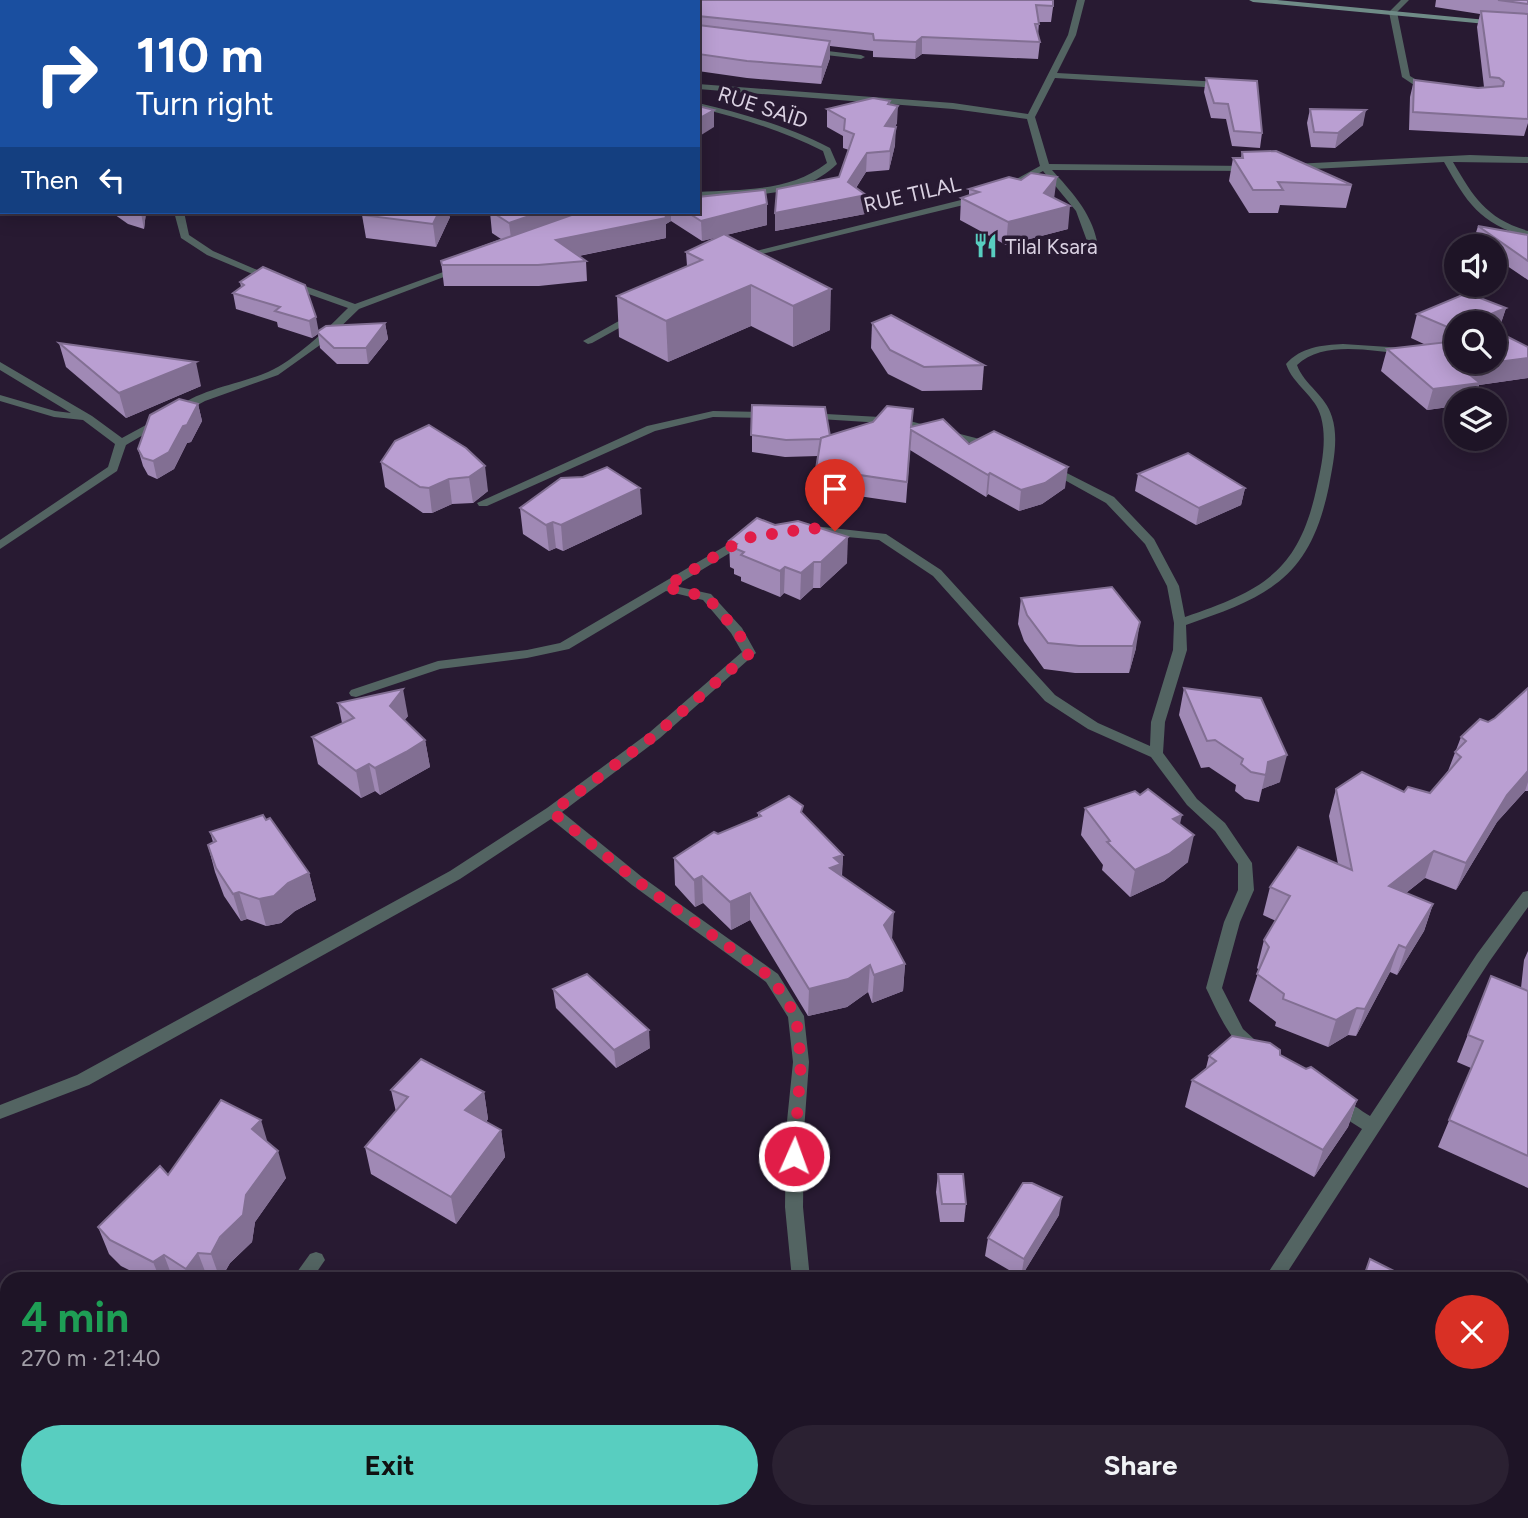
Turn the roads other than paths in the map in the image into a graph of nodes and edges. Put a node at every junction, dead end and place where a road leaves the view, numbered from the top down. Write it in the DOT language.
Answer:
graph roads {
  1 [pos="1081,0"];
  2 [pos="1253,0"];
  3 [pos="1405,0"];
  4 [pos="1393,12"];
  5 [pos="1528,26"];
  6 [pos="795,49"];
  7 [pos="861,57"];
  8 [pos="1051,75"];
  9 [pos="700,86"];
  10 [pos="1237,86"];
  11 [pos="1436,94"];
  12 [pos="700,106"];
  13 [pos="1031,117"];
  14 [pos="1528,160"];
  15 [pos="1448,161"];
  16 [pos="1045,167"];
  17 [pos="1287,167"];
  18 [pos="1260,169"];
  19 [pos="700,195"];
  20 [pos="179,214"];
  21 [pos="1528,234"];
  22 [pos="1092,241"];
  23 [pos="729,261"];
  24 [pos="478,263"];
  25 [pos="355,307"];
  26 [pos="642,311"];
  27 [pos="588,341"];
  28 [pos="1416,352"];
  29 [pos="0,365"];
  30 [pos="0,398"];
  31 [pos="88,418"];
  32 [pos="121,443"];
  33 [pos="1007,450"];
  34 [pos="1042,465"];
  35 [pos="483,503"];
  36 [pos="785,532"];
  37 [pos="758,536"];
  38 [pos="0,545"];
  39 [pos="665,587"];
  40 [pos="1180,622"];
  41 [pos="356,693"];
  42 [pos="1156,754"];
  43 [pos="552,812"];
  44 [pos="1528,896"];
  45 [pos="1276,1063"];
  46 [pos="1329,1099"];
  47 [pos="0,1111"];
  48 [pos="1373,1127"];
  49 [pos="316,1260"];
  50 [pos="306,1272"];
  51 [pos="800,1272"];
  52 [pos="1278,1272"];
  1 -- 8 [label="street"];
  2 -- 4 [label="street"];
  3 -- 4 [label="street"];
  4 -- 5 [label="street"];
  4 -- 11 [label="street"];
  6 -- 7 [label="street"];
  8 -- 10 [label="street"];
  8 -- 13 [label="street"];
  9 -- 13 [label="street"];
  12 -- 19 [label="street, RUE SAÏD"];
  13 -- 16 [label="street"];
  14 -- 15 [label="street"];
  15 -- 17 [label="street"];
  15 -- 21 [label="street"];
  16 -- 18 [label="street"];
  16 -- 22 [label="street"];
  16 -- 23 [label="street, RUE TILAL"];
  20 -- 25 [label="street"];
  24 -- 25 [label="street"];
  25 -- 32 [label="street"];
  26 -- 27 [label="street"];
  28 -- 40 [label="street"];
  29 -- 31 [label="street"];
  30 -- 31 [label="street"];
  31 -- 32 [label="street"];
  32 -- 38 [label="street"];
  33 -- 35 [label="street"];
  34 -- 40 [label="street"];
  36 -- 42 [label="street"];
  37 -- 39 [label="street"];
  39 -- 41 [label="street"];
  39 -- 43 [label="street"];
  40 -- 42 [label="street"];
  42 -- 45 [label="street"];
  43 -- 47 [label="street"];
  43 -- 51 [label="street"];
  44 -- 48 [label="street"];
  46 -- 48 [label="street"];
  48 -- 52 [label="street"];
  49 -- 50 [label="street"];
}
